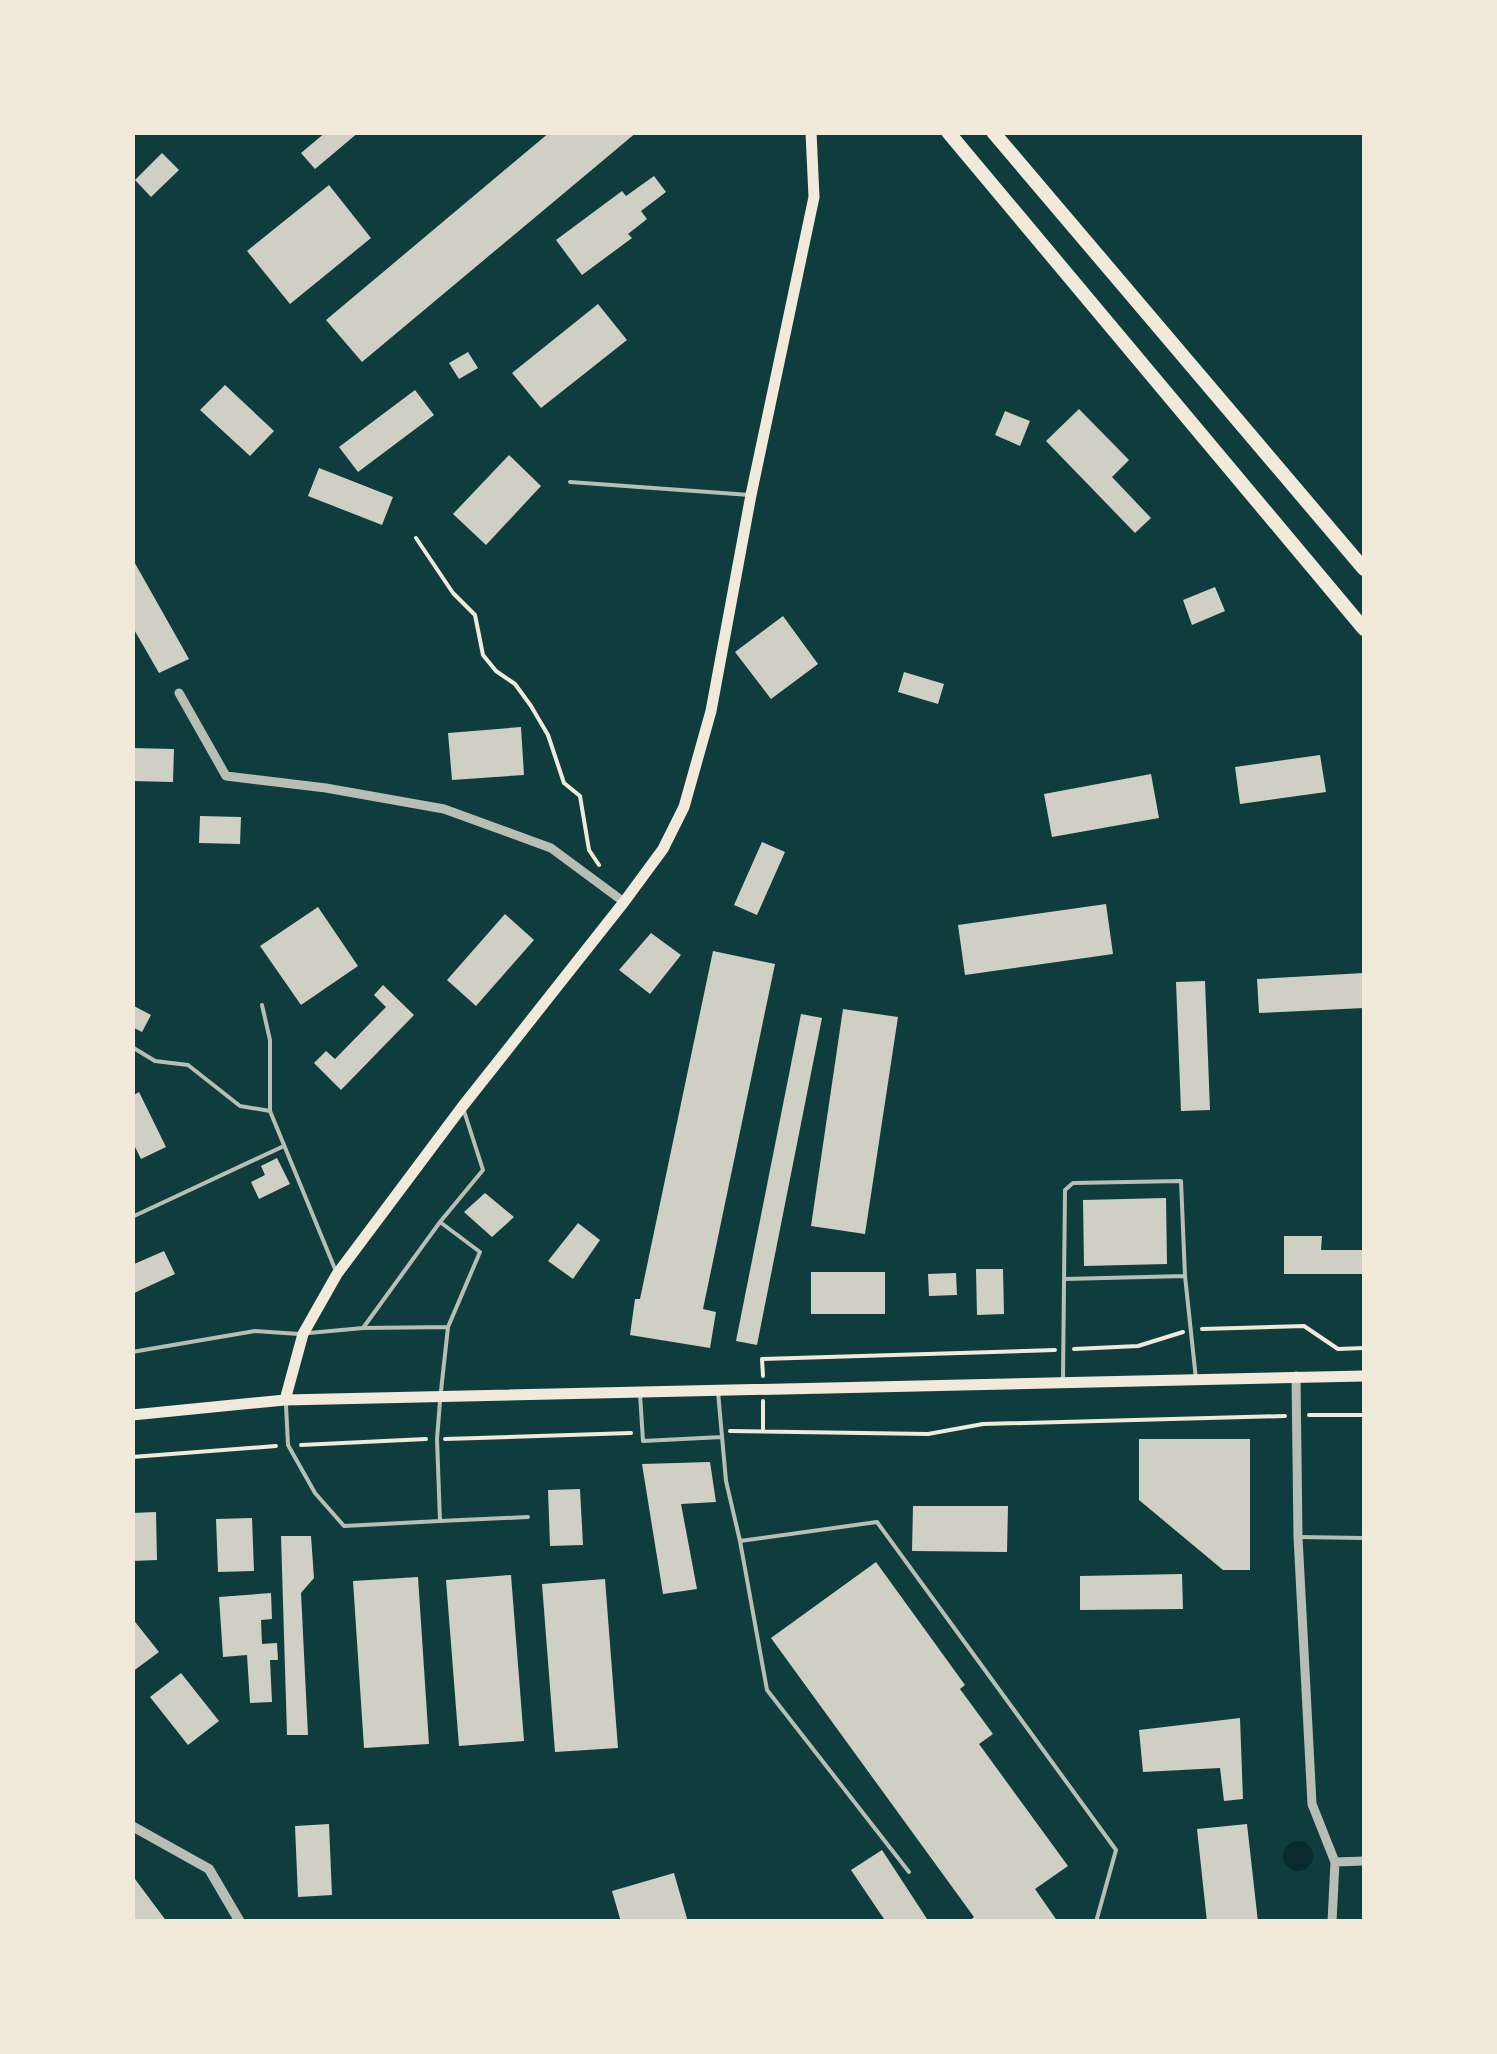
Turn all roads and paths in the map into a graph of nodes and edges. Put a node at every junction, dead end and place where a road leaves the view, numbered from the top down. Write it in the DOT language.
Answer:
graph roads {
  1 [pos="812,132"];
  2 [pos="948,132"];
  3 [pos="993,132"];
  4 [pos="570,482"];
  5 [pos="751,495"];
  6 [pos="416,538"];
  7 [pos="1364,566"];
  8 [pos="1364,629"];
  9 [pos="180,693"];
  10 [pos="600,866"];
  11 [pos="624,902"];
  12 [pos="262,1006"];
  13 [pos="132,1047"];
  14 [pos="462,1107"];
  15 [pos="270,1111"];
  16 [pos="284,1146"];
  17 [pos="132,1217"];
  18 [pos="440,1222"];
  19 [pos="337,1274"];
  20 [pos="1185,1276"];
  21 [pos="1063,1279"];
  22 [pos="448,1327"];
  23 [pos="362,1328"];
  24 [pos="1191,1329"];
  25 [pos="303,1334"];
  26 [pos="1364,1348"];
  27 [pos="1063,1350"];
  28 [pos="132,1352"];
  29 [pos="1296,1376"];
  30 [pos="1364,1376"];
  31 [pos="1196,1379"];
  32 [pos="1064,1383"];
  33 [pos="718,1392"];
  34 [pos="764,1392"];
  35 [pos="640,1394"];
  36 [pos="440,1398"];
  37 [pos="285,1400"];
  38 [pos="1364,1414"];
  39 [pos="132,1415"];
  40 [pos="1297,1416"];
  41 [pos="763,1432"];
  42 [pos="643,1433"];
  43 [pos="722,1434"];
  44 [pos="438,1439"];
  45 [pos="288,1445"];
  46 [pos="132,1457"];
  47 [pos="528,1517"];
  48 [pos="440,1521"];
  49 [pos="1298,1537"];
  50 [pos="1364,1538"];
  51 [pos="740,1540"];
  52 [pos="132,1826"];
  53 [pos="1364,1861"];
  54 [pos="1335,1862"];
  55 [pos="910,1872"];
  56 [pos="240,1922"];
  57 [pos="1096,1922"];
  58 [pos="1332,1922"];
  1 -- 5 [label="main road"];
  2 -- 8 [label="highway"];
  3 -- 7 [label="highway"];
  4 -- 5 [label="lane"];
  5 -- 11 [label="main road"];
  6 -- 10 [label="path"];
  9 -- 11 [label="street"];
  11 -- 14 [label="main road"];
  12 -- 15 [label="lane"];
  13 -- 15 [label="lane"];
  14 -- 18 [label="lane"];
  14 -- 19 [label="main road"];
  15 -- 16 [label="lane"];
  16 -- 17 [label="lane"];
  16 -- 19 [label="lane"];
  18 -- 22 [label="lane"];
  18 -- 23 [label="lane"];
  19 -- 25 [label="main road"];
  20 -- 21 [label="lane"];
  20 -- 21 [label="lane"];
  20 -- 24 [label="lane"];
  21 -- 27 [label="lane"];
  22 -- 23 [label="lane"];
  22 -- 36 [label="lane"];
  23 -- 25 [label="lane"];
  24 -- 26 [label="path"];
  24 -- 27 [label="path"];
  24 -- 31 [label="lane"];
  25 -- 28 [label="lane"];
  25 -- 37 [label="main road"];
  27 -- 32 [label="lane"];
  27 -- 34 [label="path"];
  29 -- 30 [label="main road"];
  29 -- 31 [label="main road"];
  29 -- 40 [label="street"];
  31 -- 32 [label="main road"];
  32 -- 34 [label="main road"];
  33 -- 34 [label="main road"];
  33 -- 35 [label="main road"];
  33 -- 43 [label="lane"];
  34 -- 41 [label="path"];
  35 -- 36 [label="main road"];
  35 -- 42 [label="lane"];
  36 -- 37 [label="main road"];
  36 -- 44 [label="lane"];
  37 -- 39 [label="main road"];
  37 -- 45 [label="lane"];
  38 -- 40 [label="path"];
  40 -- 41 [label="path"];
  40 -- 49 [label="street"];
  41 -- 43 [label="path"];
  42 -- 43 [label="lane"];
  42 -- 44 [label="path"];
  43 -- 51 [label="lane"];
  44 -- 45 [label="path"];
  44 -- 48 [label="lane"];
  45 -- 46 [label="path"];
  45 -- 48 [label="lane"];
  47 -- 48 [label="lane"];
  49 -- 50 [label="lane"];
  49 -- 54 [label="street"];
  51 -- 55 [label="lane"];
  51 -- 57 [label="lane"];
  52 -- 56 [label="street"];
  53 -- 54 [label="street"];
  54 -- 58 [label="street"];
}
